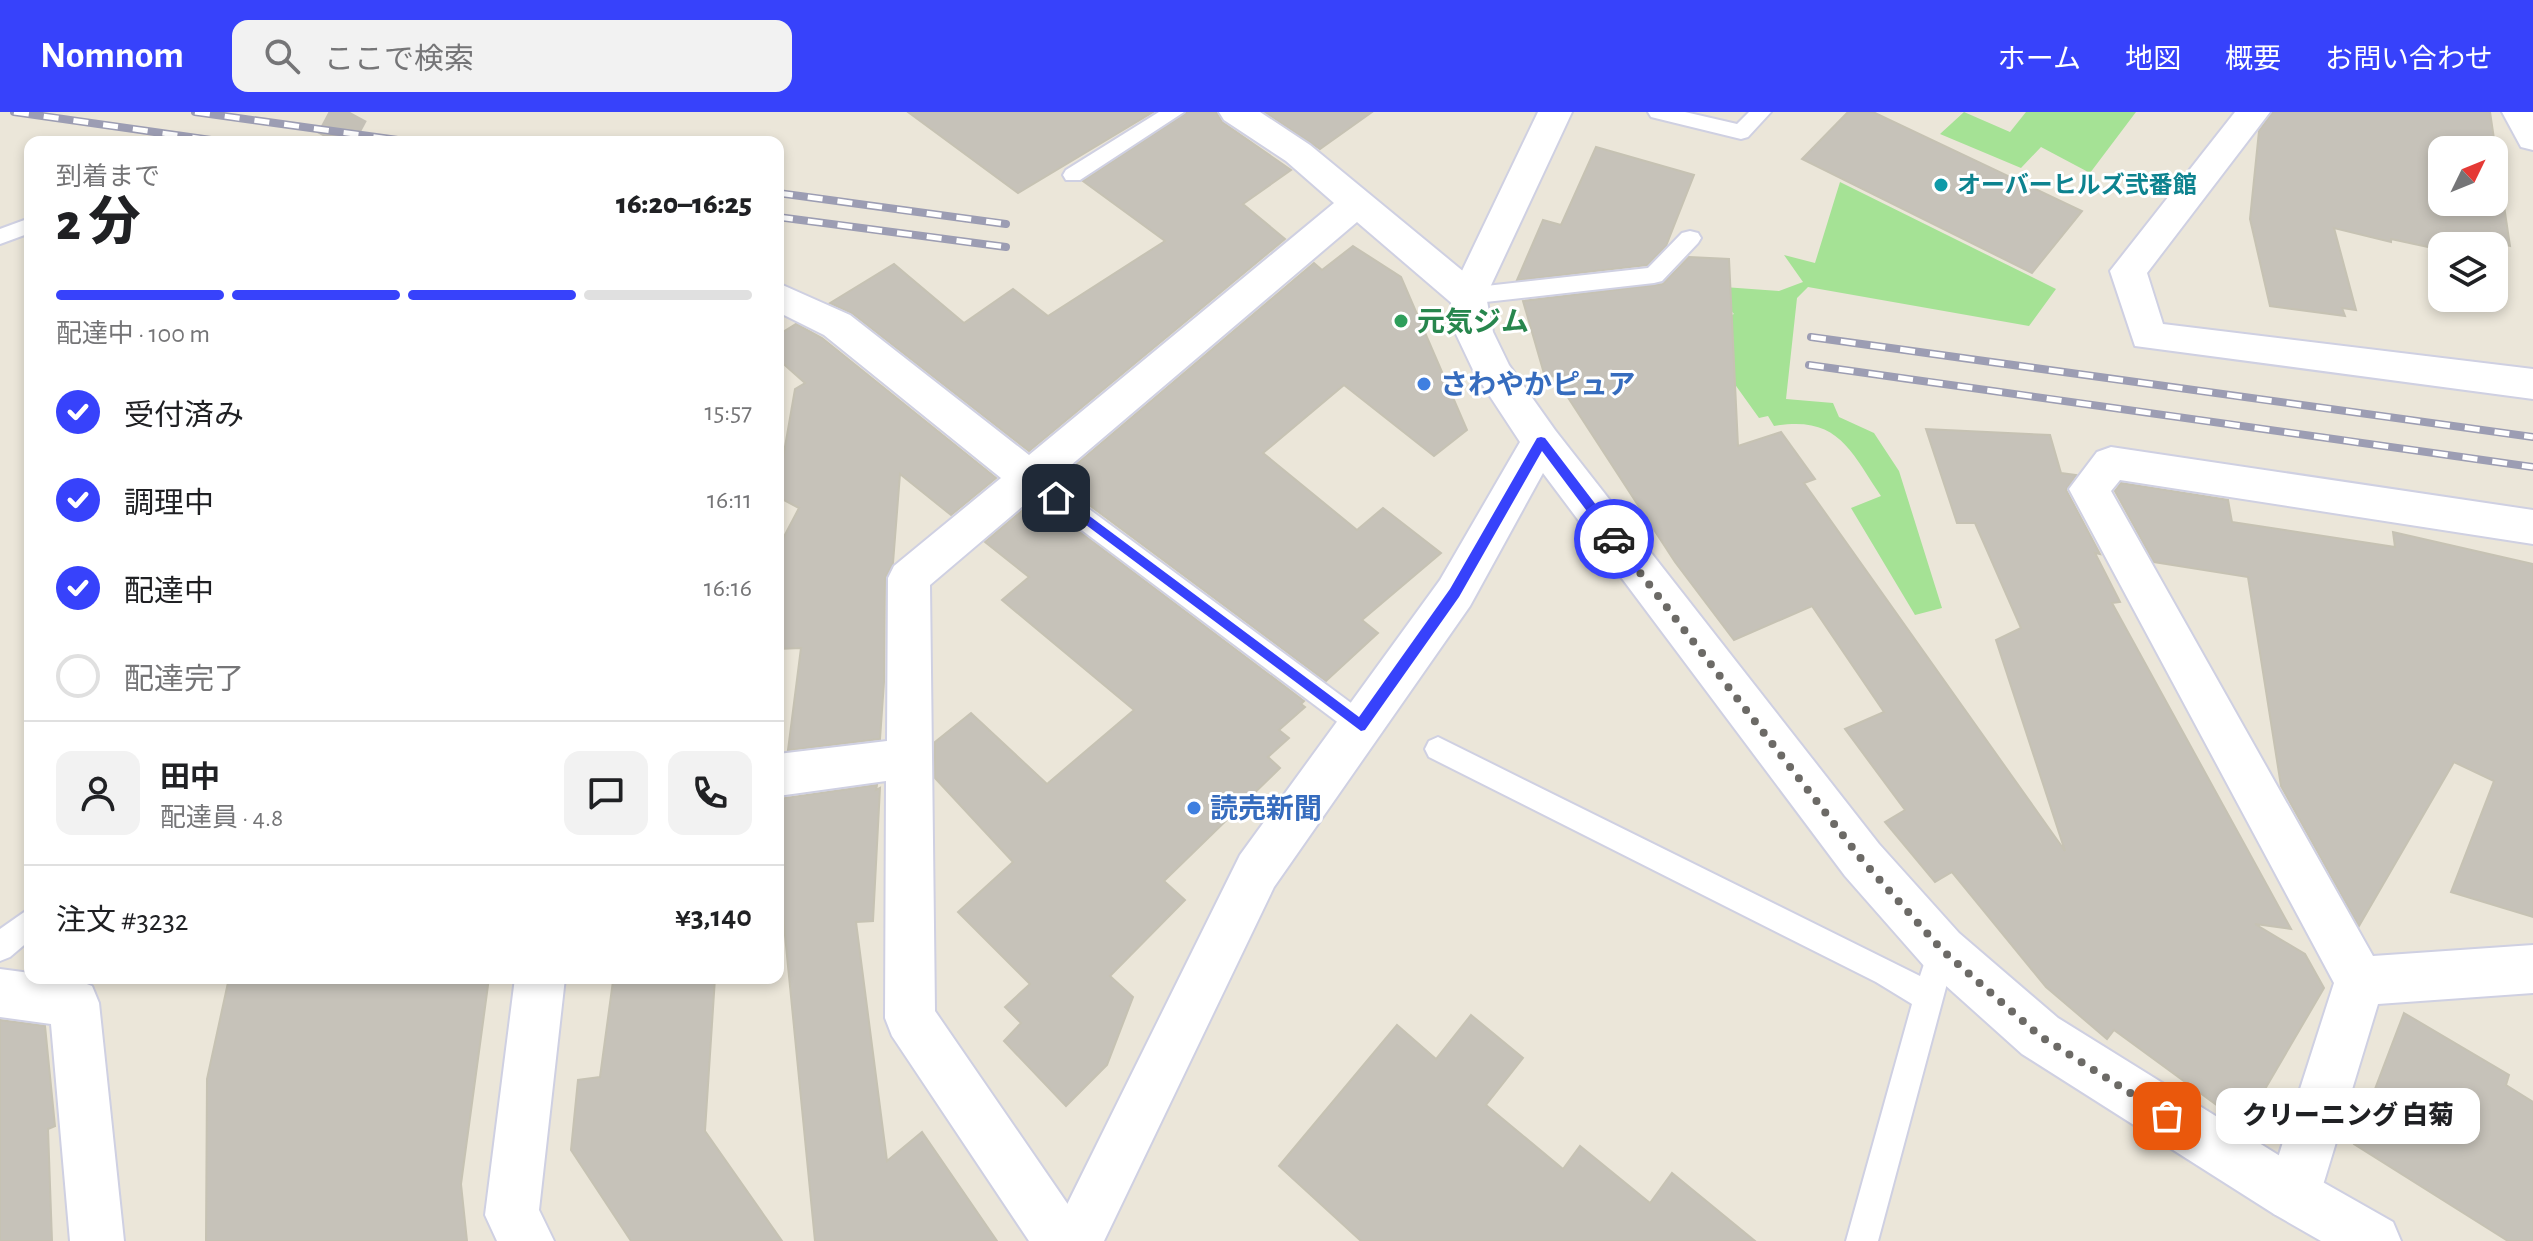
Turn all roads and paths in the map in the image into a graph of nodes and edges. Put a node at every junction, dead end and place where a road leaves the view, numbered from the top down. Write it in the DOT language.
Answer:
graph roads {
  1 [pos="1174,112"];
  2 [pos="1236,112"];
  3 [pos="1555,112"];
  4 [pos="1658,112"];
  5 [pos="1761,112"];
  6 [pos="2253,112"];
  7 [pos="2519,112"];
  8 [pos="2533,139"];
  9 [pos="1073,175"];
  10 [pos="1358,202"];
  11 [pos="24,227"];
  12 [pos="0,237"];
  13 [pos="1690,238"];
  14 [pos="1468,296"];
  15 [pos="784,299"];
  16 [pos="2533,384"];
  17 [pos="1541,441"];
  18 [pos="1031,479"];
  19 [pos="2533,527"];
  20 [pos="1361,725"];
  21 [pos="1438,749"];
  22 [pos="910,758"];
  23 [pos="784,774"];
  24 [pos="24,927"];
  25 [pos="0,947"];
  26 [pos="1942,950"];
  27 [pos="2533,969"];
  28 [pos="2360,981"];
  29 [pos="539,984"];
  30 [pos="0,993"];
  31 [pos="1929,997"];
  32 [pos="2293,1195"];
  33 [pos="97,1241"];
  34 [pos="527,1241"];
  35 [pos="1061,1241"];
  36 [pos="1076,1241"];
  37 [pos="1862,1241"];
  38 [pos="2374,1241"];
  1 -- 9 [label="lane"];
  2 -- 10 [label="street"];
  3 -- 14 [label="street"];
  4 -- 5 [label="lane"];
  6 -- 16 [label="street"];
  7 -- 8 [label="street"];
  10 -- 14 [label="street"];
  10 -- 18 [label="street"];
  11 -- 12 [label="lane"];
  13 -- 14 [label="lane"];
  14 -- 17 [label="street"];
  15 -- 18 [label="street"];
  17 -- 20 [label="street"];
  17 -- 26 [label="street"];
  18 -- 20 [label="lane"];
  18 -- 22 [label="street"];
  19 -- 28 [label="street"];
  20 -- 36 [label="street"];
  21 -- 31 [label="lane"];
  22 -- 23 [label="street"];
  22 -- 35 [label="street"];
  24 -- 25 [label="lane"];
  26 -- 31 [label="lane"];
  26 -- 32 [label="street"];
  27 -- 28 [label="street"];
  28 -- 32 [label="street"];
  29 -- 34 [label="street"];
  30 -- 33 [label="street"];
  31 -- 37 [label="lane"];
  32 -- 38 [label="street"];
}
